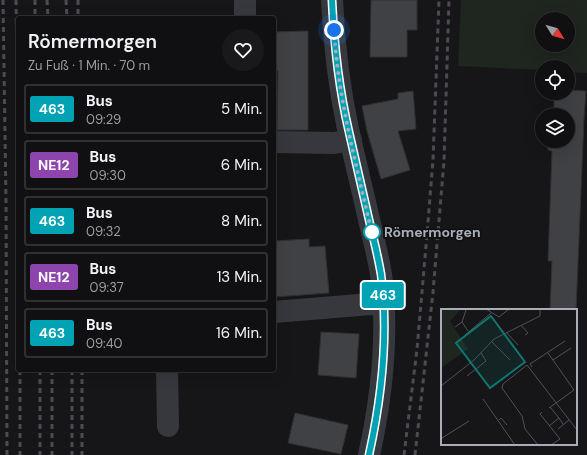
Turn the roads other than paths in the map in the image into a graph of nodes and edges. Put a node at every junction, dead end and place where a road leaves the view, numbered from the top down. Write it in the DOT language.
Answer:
graph roads {
  1 [pos="245,0"];
  2 [pos="332,0"];
  3 [pos="245,16"];
  4 [pos="350,140"];
  5 [pos="276,142"];
  6 [pos="384,305"];
  7 [pos="276,312"];
  8 [pos="167,372"];
  9 [pos="168,426"];
  10 [pos="369,455"];
  1 -- 3 [label="street"];
  2 -- 4 [label="street"];
  4 -- 5 [label="street"];
  4 -- 6 [label="street"];
  6 -- 7 [label="street"];
  6 -- 10 [label="street"];
  8 -- 9 [label="street"];
}
